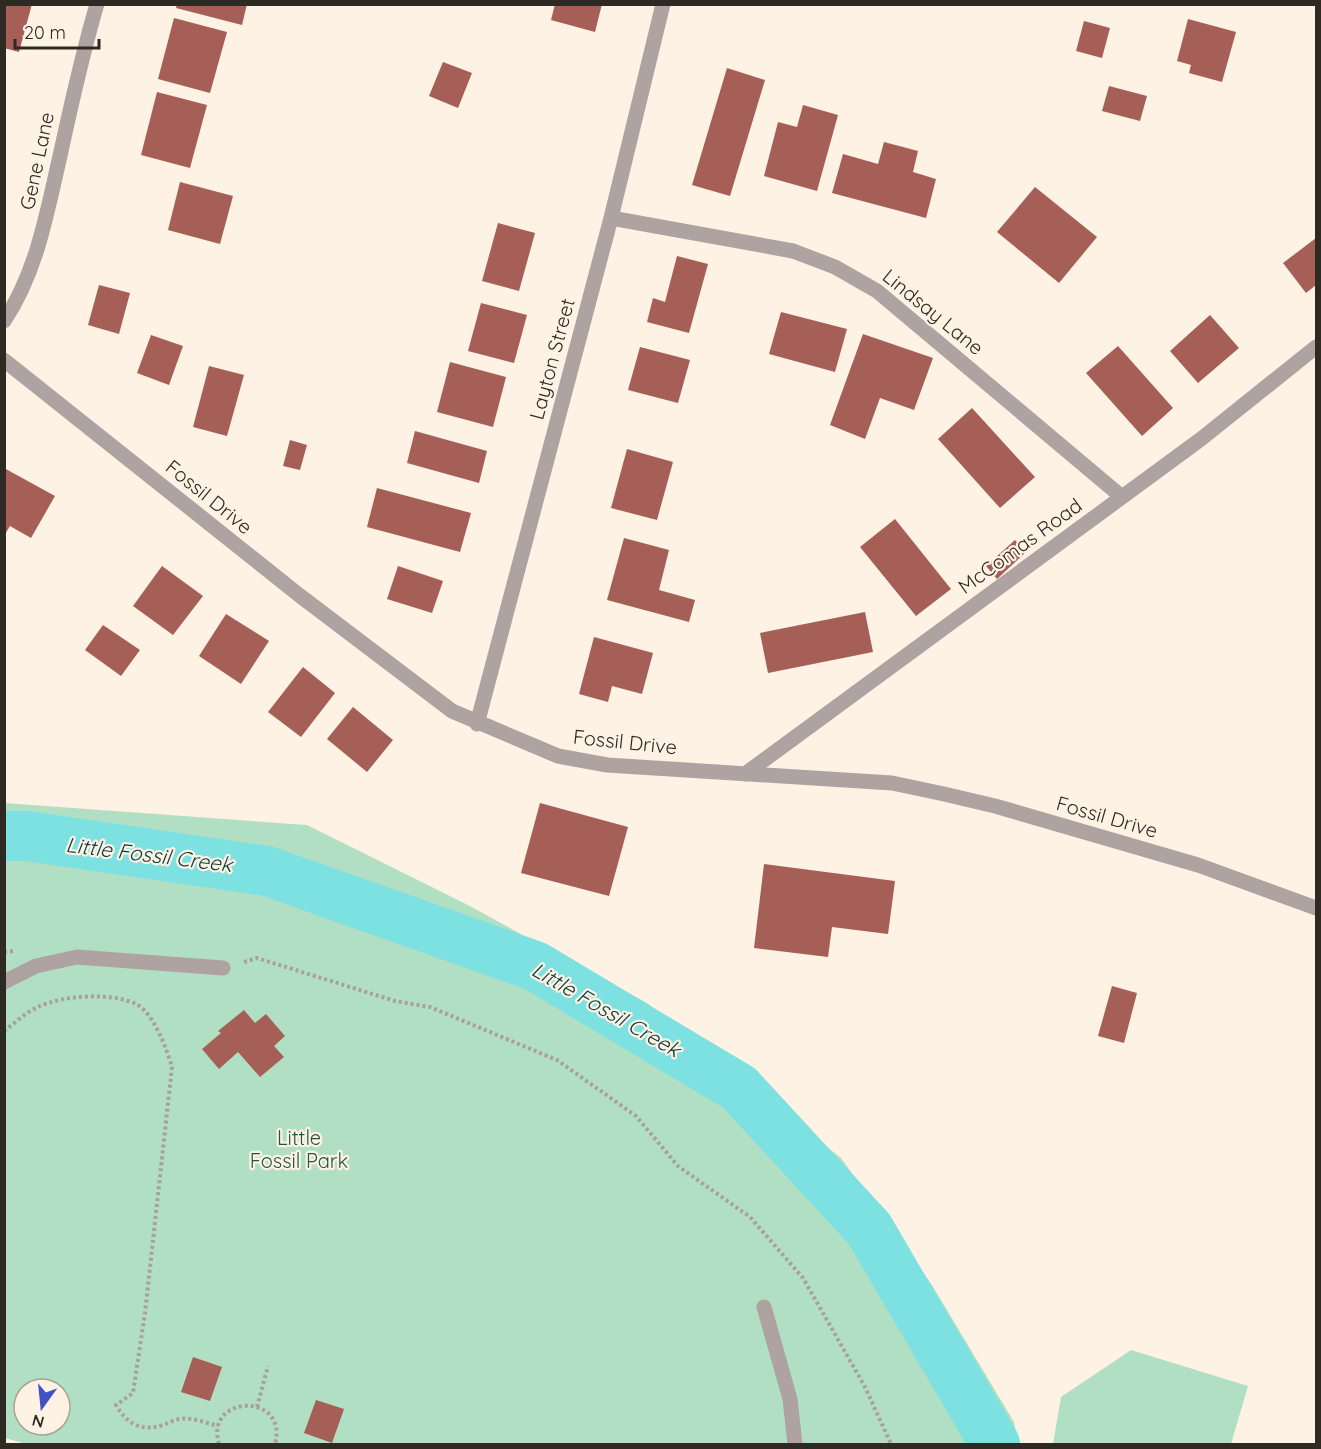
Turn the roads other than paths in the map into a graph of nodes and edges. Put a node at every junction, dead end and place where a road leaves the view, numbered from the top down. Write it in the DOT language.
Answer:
graph roads {
  1 [pos="97,4"];
  2 [pos="663,4"];
  3 [pos="611,218"];
  4 [pos="4,321"];
  5 [pos="1317,347"];
  6 [pos="4,360"];
  7 [pos="1122,497"];
  8 [pos="477,724"];
  9 [pos="745,774"];
  10 [pos="1317,908"];
  11 [pos="223,968"];
  12 [pos="4,982"];
  13 [pos="764,1307"];
  14 [pos="795,1444"];
  1 -- 4 [label="street, Gene Lane"];
  2 -- 3 [label="street, Layton Street"];
  3 -- 7 [label="street, Lindsay Lane"];
  3 -- 8 [label="street, Layton Street"];
  5 -- 7 [label="street, McComas Road"];
  6 -- 8 [label="street, Fossil Drive"];
  7 -- 9 [label="street, McComas Road"];
  8 -- 9 [label="street, Fossil Drive"];
  9 -- 10 [label="street, Fossil Drive"];
  11 -- 12 [label="street"];
  13 -- 14 [label="street"];
}
